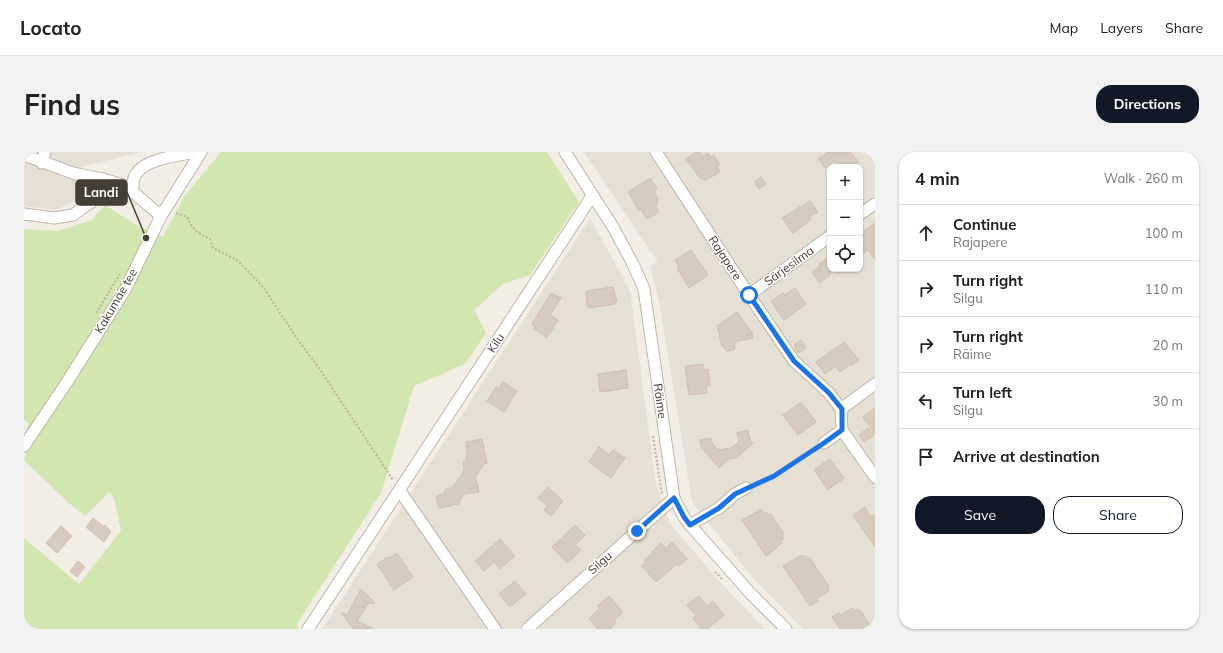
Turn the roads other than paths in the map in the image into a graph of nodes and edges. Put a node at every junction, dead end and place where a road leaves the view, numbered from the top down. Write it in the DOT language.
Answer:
graph roads {
  1 [pos="196,152"];
  2 [pos="201,152"];
  3 [pos="565,152"];
  4 [pos="656,152"];
  5 [pos="24,155"];
  6 [pos="43,157"];
  7 [pos="103,179"];
  8 [pos="133,192"];
  9 [pos="592,196"];
  10 [pos="875,204"];
  11 [pos="863,212"];
  12 [pos="162,213"];
  13 [pos="24,214"];
  14 [pos="827,238"];
  15 [pos="749,295"];
  16 [pos="875,384"];
  17 [pos="842,409"];
  18 [pos="842,430"];
  19 [pos="824,443"];
  20 [pos="24,446"];
  21 [pos="875,477"];
  22 [pos="746,488"];
  23 [pos="400,491"];
  24 [pos="674,498"];
  25 [pos="690,525"];
  26 [pos="308,629"];
  27 [pos="495,629"];
  28 [pos="527,629"];
  29 [pos="786,629"];
  1 -- 8 [label="street"];
  2 -- 12 [label="street, Kakumäe tee"];
  3 -- 9 [label="street, Räime"];
  4 -- 15 [label="street, Rajapere"];
  5 -- 6 [label="street"];
  6 -- 7 [label="street"];
  7 -- 8 [label="street"];
  7 -- 13 [label="street"];
  8 -- 12 [label="street"];
  9 -- 23 [label="street, Kilu"];
  9 -- 24 [label="street, Räime"];
  10 -- 11 [label="street"];
  12 -- 20 [label="street, Kakumäe tee"];
  14 -- 15 [label="street, Särjesilma"];
  15 -- 17 [label="street, Rajapere"];
  16 -- 17 [label="street"];
  17 -- 18 [label="street"];
  18 -- 19 [label="street"];
  18 -- 21 [label="street"];
  22 -- 25 [label="street"];
  23 -- 26 [label="street, Kilu"];
  23 -- 27 [label="street"];
  24 -- 25 [label="street, Räime"];
  24 -- 28 [label="street, Silgu"];
  25 -- 29 [label="street, Räime"];
}
